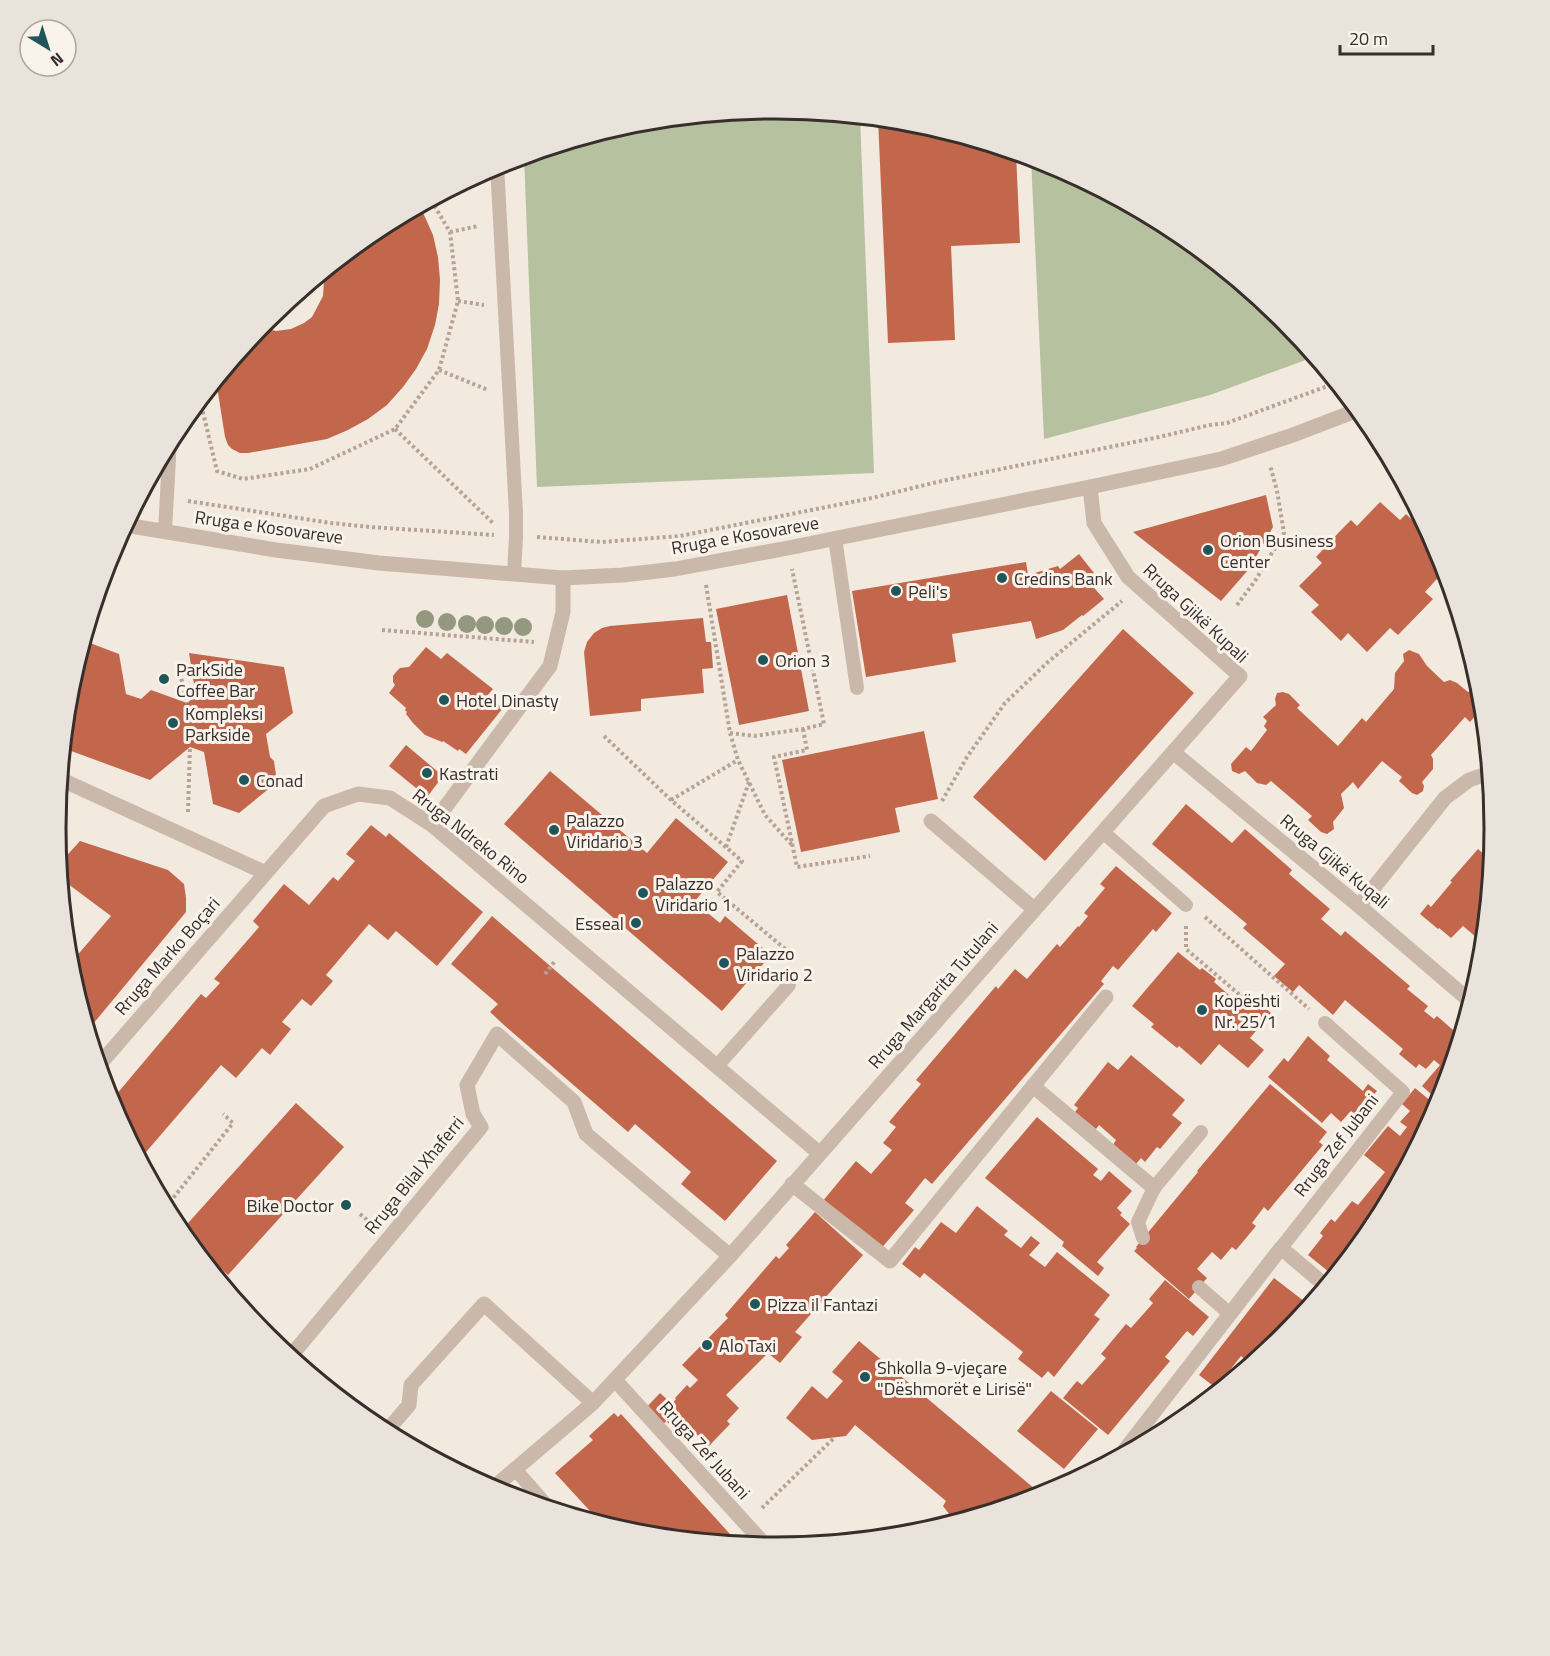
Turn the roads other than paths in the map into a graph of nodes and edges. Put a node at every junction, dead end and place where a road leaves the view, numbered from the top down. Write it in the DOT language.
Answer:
graph roads {
  1 [pos="498,176"];
  2 [pos="1350,413"];
  3 [pos="169,460"];
  4 [pos="1090,487"];
  5 [pos="134,526"];
  6 [pos="165,531"];
  7 [pos="835,538"];
  8 [pos="514,574"];
  9 [pos="563,578"];
  10 [pos="857,688"];
  11 [pos="1173,752"];
  12 [pos="1481,776"];
  13 [pos="68,783"];
  14 [pos="931,821"];
  15 [pos="432,825"];
  16 [pos="1103,832"];
  17 [pos="266,873"];
  18 [pos="1186,905"];
  19 [pos="1359,906"];
  20 [pos="1034,909"];
  21 [pos="789,985"];
  22 [pos="1464,996"];
  23 [pos="1106,997"];
  24 [pos="1325,1023"];
  25 [pos="105,1058"];
  26 [pos="717,1066"];
  27 [pos="1033,1086"];
  28 [pos="1201,1132"];
  29 [pos="819,1153"];
  30 [pos="792,1184"];
  31 [pos="1154,1188"];
  32 [pos="1143,1238"];
  33 [pos="1281,1248"];
  34 [pos="730,1256"];
  35 [pos="1320,1281"];
  36 [pos="1199,1287"];
  37 [pos="1230,1314"];
  38 [pos="296,1350"];
  39 [pos="615,1380"];
  40 [pos="593,1403"];
  41 [pos="392,1425"];
  42 [pos="1132,1440"];
  43 [pos="514,1469"];
  44 [pos="500,1481"];
  45 [pos="538,1496"];
  46 [pos="757,1536"];
  1 -- 8 [label="lane"];
  2 -- 4 [label="street, Rruga e Kosovareve"];
  3 -- 6 [label="lane"];
  4 -- 7 [label="street, Rruga e Kosovareve"];
  4 -- 11 [label="street, Rruga Gjikë Kupali"];
  5 -- 6 [label="street, Rruga e Kosovareve"];
  6 -- 8 [label="street, Rruga e Kosovareve"];
  7 -- 9 [label="street, Rruga e Kosovareve"];
  7 -- 10 [label="lane"];
  8 -- 9 [label="street, Rruga e Kosovareve"];
  9 -- 15 [label="street"];
  11 -- 16 [label="street, Rruga Margarita Tutulani"];
  11 -- 19 [label="street, Rruga Gjikë Kuqali"];
  12 -- 19 [label="street"];
  13 -- 17 [label="street"];
  14 -- 20 [label="street"];
  15 -- 17 [label="street, Rruga Ndreko Rino"];
  15 -- 26 [label="street, Rruga Ndreko Rino"];
  16 -- 18 [label="lane"];
  16 -- 20 [label="street, Rruga Margarita Tutulani"];
  17 -- 25 [label="street, Rruga Marko Boçari"];
  19 -- 22 [label="street, Rruga Gjikë Kuqali"];
  20 -- 29 [label="street, Rruga Margarita Tutulani"];
  21 -- 26 [label="lane"];
  23 -- 27 [label="street"];
  24 -- 33 [label="lane, Rruga Zef Jubani"];
  26 -- 29 [label="street, Rruga Ndreko Rino"];
  27 -- 30 [label="street"];
  27 -- 31 [label="street"];
  28 -- 31 [label="lane"];
  29 -- 30 [label="street, Rruga Margarita Tutulani"];
  30 -- 34 [label="street, Rruga Margarita Tutulani"];
  31 -- 32 [label="lane"];
  33 -- 35 [label="street"];
  33 -- 37 [label="street, Rruga Zef Jubani"];
  34 -- 38 [label="street, Rruga Bilal Xhaferri"];
  34 -- 39 [label="street, Rruga Margarita Tutulani"];
  36 -- 37 [label="lane"];
  37 -- 42 [label="street, Rruga Zef Jubani"];
  39 -- 40 [label="street, Rruga Margarita Tutulani"];
  39 -- 46 [label="street, Rruga Zef Jubani"];
  40 -- 41 [label="street"];
  40 -- 43 [label="street, Rruga Margarita Tutulani"];
  43 -- 44 [label="street, Rruga Margarita Tutulani"];
  43 -- 45 [label="lane"];
}
